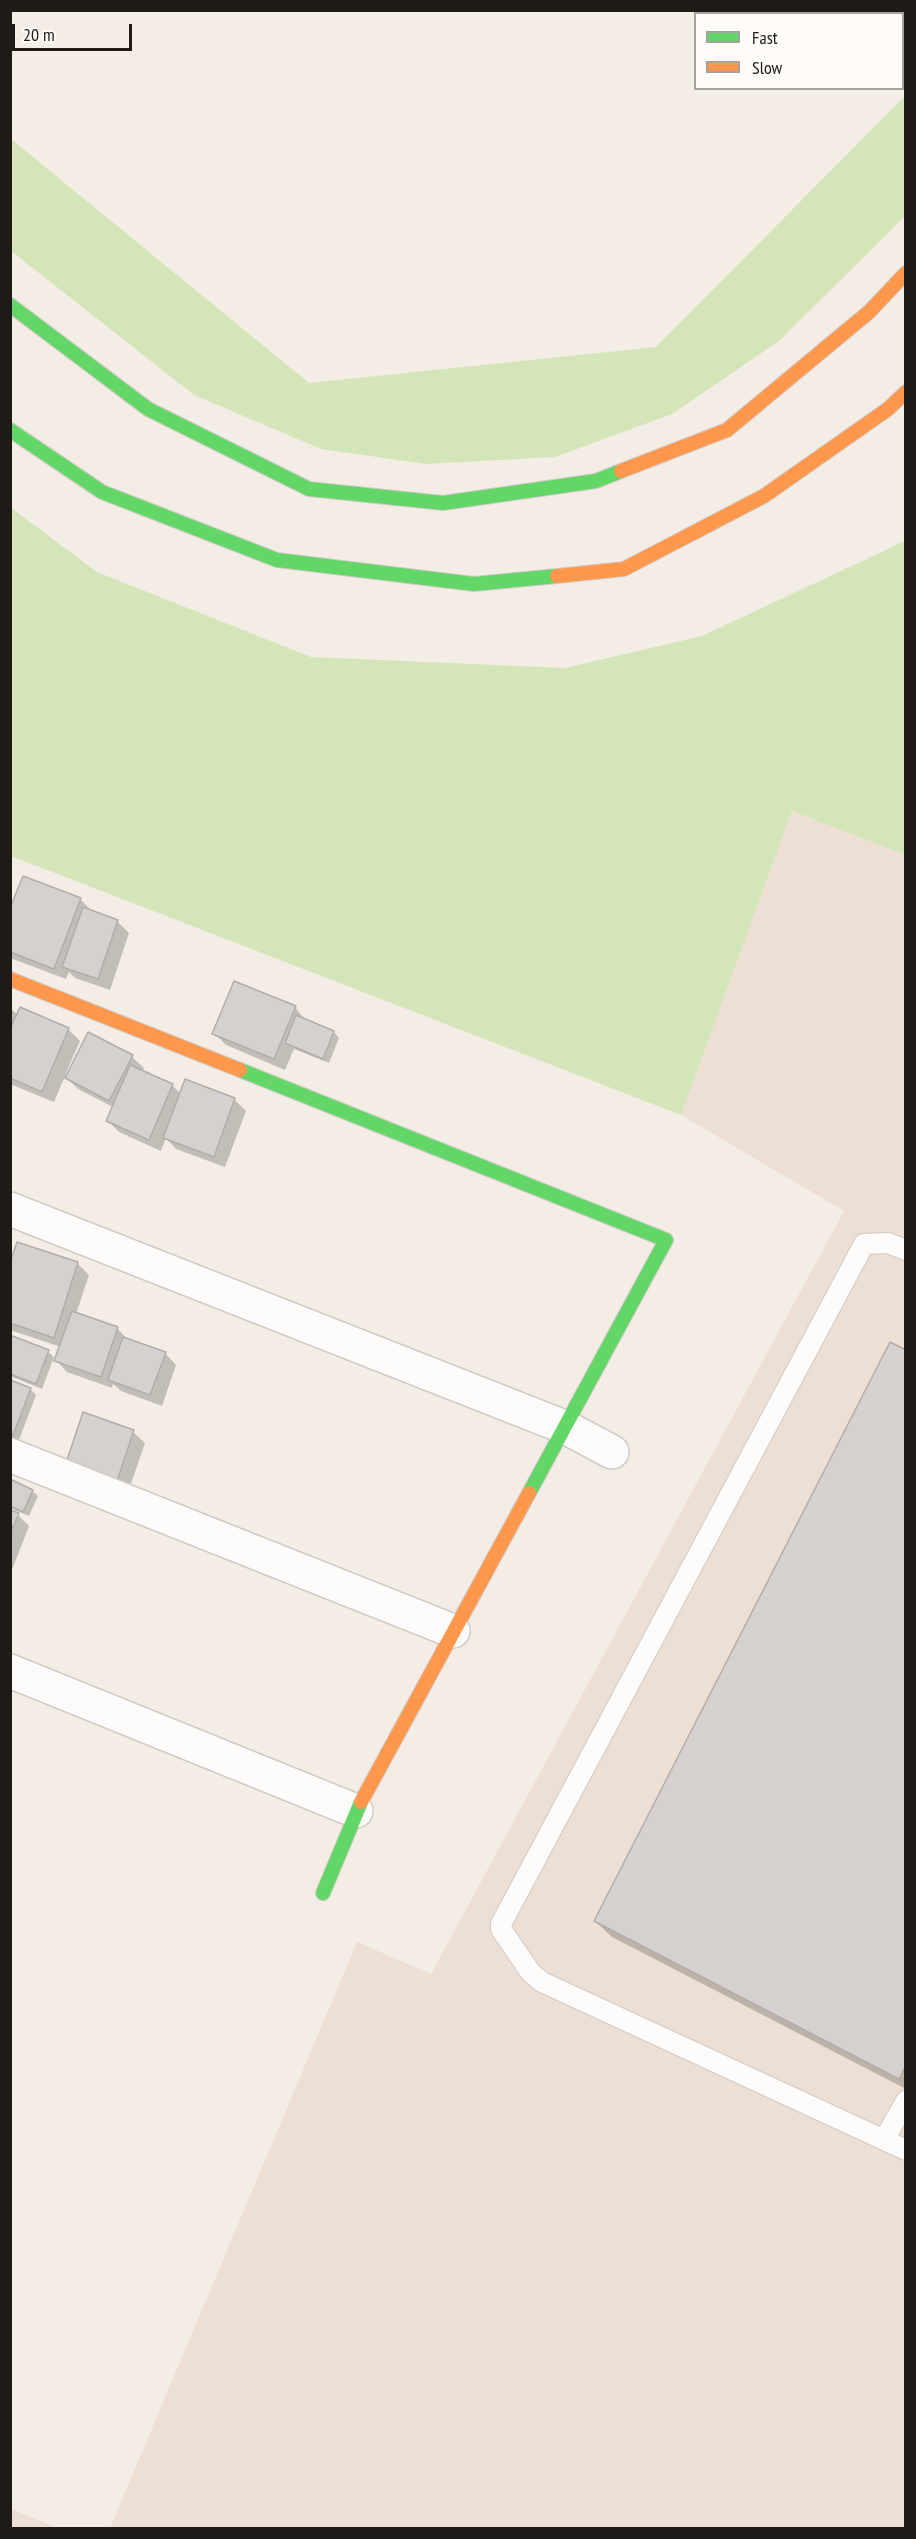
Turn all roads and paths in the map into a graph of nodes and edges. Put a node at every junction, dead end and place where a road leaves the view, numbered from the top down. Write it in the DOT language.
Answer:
graph roads {
  1 [pos="906,273"];
  2 [pos="10,305"];
  3 [pos="906,392"];
  4 [pos="10,430"];
  5 [pos="10,979"];
  6 [pos="10,1209"];
  7 [pos="906,1250"];
  8 [pos="567,1428"];
  9 [pos="612,1452"];
  10 [pos="10,1455"];
  11 [pos="453,1631"];
  12 [pos="10,1671"];
  13 [pos="356,1811"];
  14 [pos="323,1893"];
  15 [pos="906,2101"];
  16 [pos="885,2138"];
  17 [pos="906,2150"];
  1 -- 2 [label="main road"];
  3 -- 4 [label="main road"];
  5 -- 8 [label="main road"];
  6 -- 8 [label="street"];
  7 -- 16 [label="lane"];
  8 -- 9 [label="street"];
  8 -- 11 [label="main road"];
  10 -- 11 [label="street"];
  11 -- 13 [label="main road"];
  12 -- 13 [label="street"];
  13 -- 14 [label="main road"];
  15 -- 16 [label="lane"];
  16 -- 17 [label="lane"];
}
